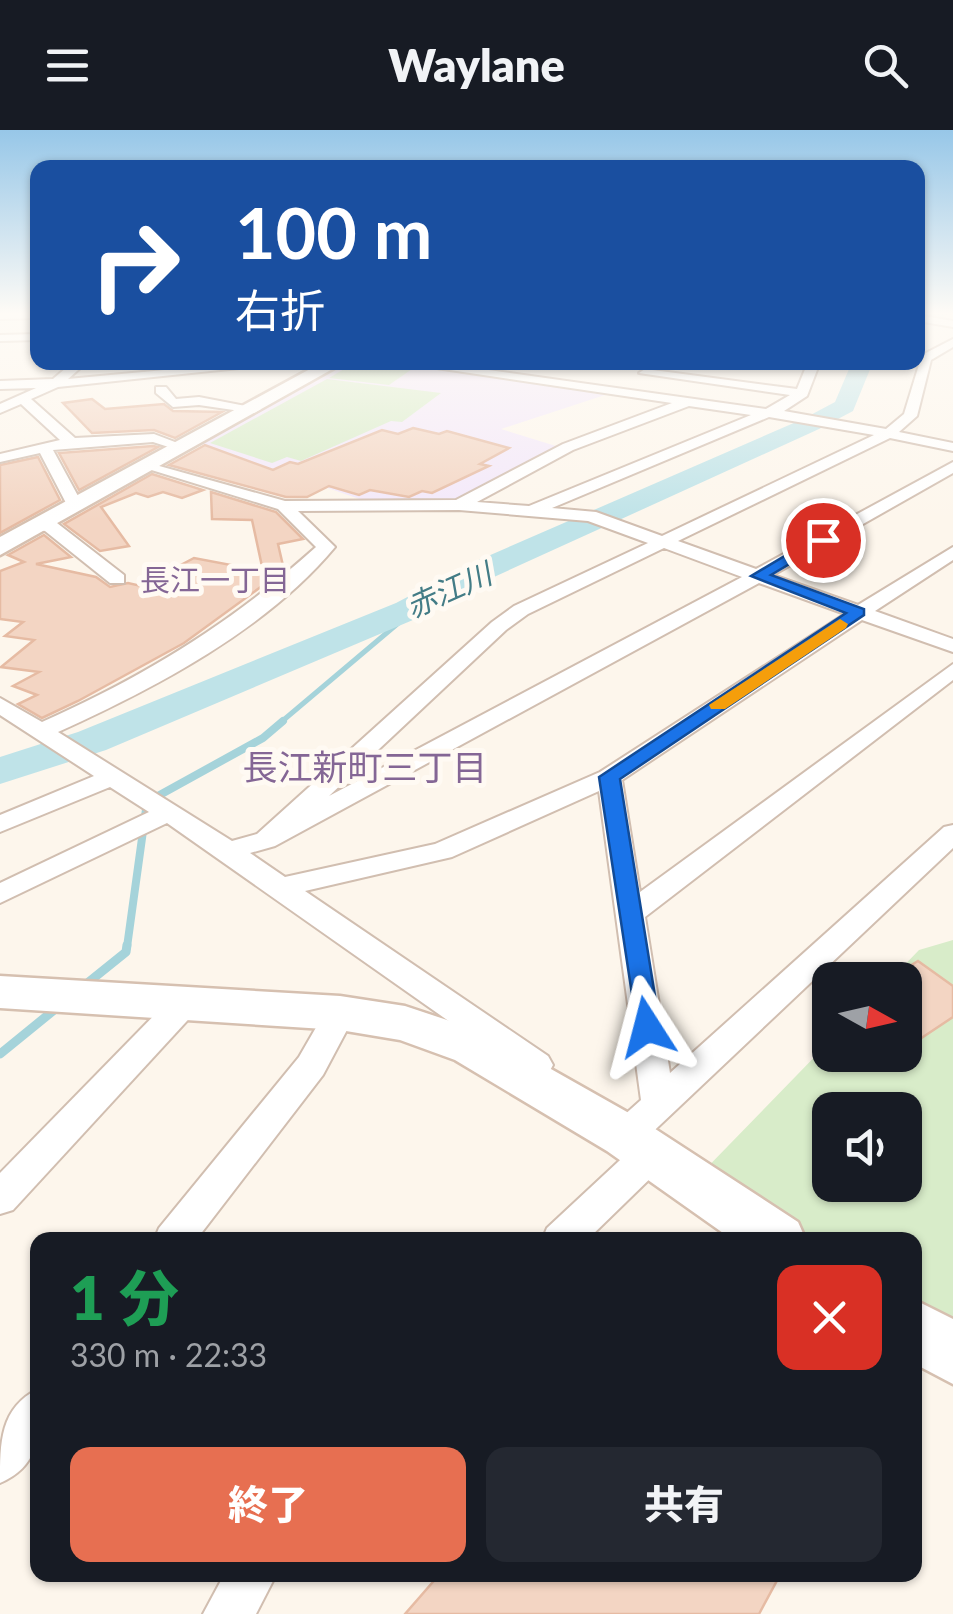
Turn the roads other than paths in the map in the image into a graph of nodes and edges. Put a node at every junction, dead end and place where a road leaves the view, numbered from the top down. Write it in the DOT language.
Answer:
graph roads {
  1 [pos="75,382"];
  2 [pos="301,382"];
  3 [pos="551,382"];
  4 [pos="631,382"];
  5 [pos="740,382"];
  6 [pos="806,382"];
  7 [pos="919,382"];
  8 [pos="56,384"];
  9 [pos="0,385"];
  10 [pos="161,390"];
  11 [pos="618,392"];
  12 [pos="802,392"];
  13 [pos="23,399"];
  14 [pos="688,402"];
  15 [pos="0,409"];
  16 [pos="254,409"];
  17 [pos="768,413"];
  18 [pos="888,434"];
  19 [pos="70,442"];
  20 [pos="953,447"];
  21 [pos="45,448"];
  22 [pos="181,448"];
  23 [pos="0,458"];
  24 [pos="150,465"];
  25 [pos="953,467"];
  26 [pos="38,470"];
  27 [pos="0,474"];
  28 [pos="83,502"];
  29 [pos="459,505"];
  30 [pos="284,506"];
  31 [pos="530,512"];
  32 [pos="40,525"];
  33 [pos="664,542"];
  34 [pos="0,547"];
  35 [pos="953,552"];
  36 [pos="758,576"];
  37 [pos="117,579"];
  38 [pos="858,612"];
  39 [pos="953,646"];
  40 [pos="953,670"];
  41 [pos="0,704"];
  42 [pos="39,732"];
  43 [pos="609,777"];
  44 [pos="110,778"];
  45 [pos="166,814"];
  46 [pos="0,824"];
  47 [pos="953,834"];
  48 [pos="266,840"];
  49 [pos="228,851"];
  50 [pos="278,888"];
  51 [pos="0,894"];
  52 [pos="630,914"];
  53 [pos="0,992"];
  54 [pos="186,1002"];
  55 [pos="340,1013"];
  56 [pos="636,1130"];
  57 [pos="0,1198"];
  58 [pos="179,1232"];
  59 [pos="566,1232"];
  60 [pos="768,1232"];
  61 [pos="922,1334"];
  62 [pos="953,1354"];
  63 [pos="30,1421"];
  64 [pos="0,1460"];
  65 [pos="248,1582"];
  66 [pos="228,1614"];
  1 -- 8 [label="street"];
  2 -- 16 [label="street"];
  3 -- 11 [label="street"];
  4 -- 11 [label="street"];
  5 -- 12 [label="street"];
  6 -- 12 [label="street"];
  7 -- 18 [label="street"];
  8 -- 9 [label="street"];
  8 -- 13 [label="street"];
  10 -- 16 [label="street"];
  11 -- 14 [label="street"];
  12 -- 17 [label="street"];
  13 -- 15 [label="street"];
  13 -- 19 [label="street"];
  14 -- 17 [label="street"];
  14 -- 29 [label="street"];
  16 -- 22 [label="street"];
  17 -- 18 [label="street"];
  17 -- 31 [label="street"];
  18 -- 20 [label="street"];
  18 -- 33 [label="street"];
  19 -- 21 [label="street"];
  19 -- 22 [label="street"];
  21 -- 23 [label="street"];
  21 -- 26 [label="street"];
  22 -- 24 [label="street"];
  24 -- 28 [label="street"];
  24 -- 30 [label="street"];
  25 -- 36 [label="street"];
  26 -- 27 [label="street"];
  26 -- 28 [label="street"];
  28 -- 32 [label="street"];
  29 -- 30 [label="street"];
  29 -- 31 [label="street"];
  30 -- 42 [label="street"];
  31 -- 33 [label="street"];
  32 -- 34 [label="street"];
  32 -- 37 [label="street"];
  33 -- 36 [label="street"];
  33 -- 48 [label="street"];
  35 -- 38 [label="street"];
  36 -- 38 [label="street"];
  36 -- 48 [label="street"];
  38 -- 39 [label="street"];
  38 -- 43 [label="street"];
  40 -- 52 [label="street"];
  41 -- 42 [label="street"];
  42 -- 44 [label="street"];
  43 -- 50 [label="street"];
  43 -- 52 [label="street"];
  44 -- 45 [label="street"];
  44 -- 46 [label="street"];
  45 -- 49 [label="street"];
  45 -- 51 [label="street"];
  47 -- 56 [label="street"];
  48 -- 49 [label="street"];
  49 -- 50 [label="street"];
  50 -- 56 [label="street"];
  52 -- 56 [label="street"];
  53 -- 54 [label="street"];
  54 -- 55 [label="street"];
  54 -- 57 [label="street"];
  55 -- 56 [label="street"];
  55 -- 58 [label="street"];
  56 -- 59 [label="street"];
  56 -- 60 [label="street"];
  61 -- 62 [label="street"];
  63 -- 64 [label="street"];
  65 -- 66 [label="street"];
}
